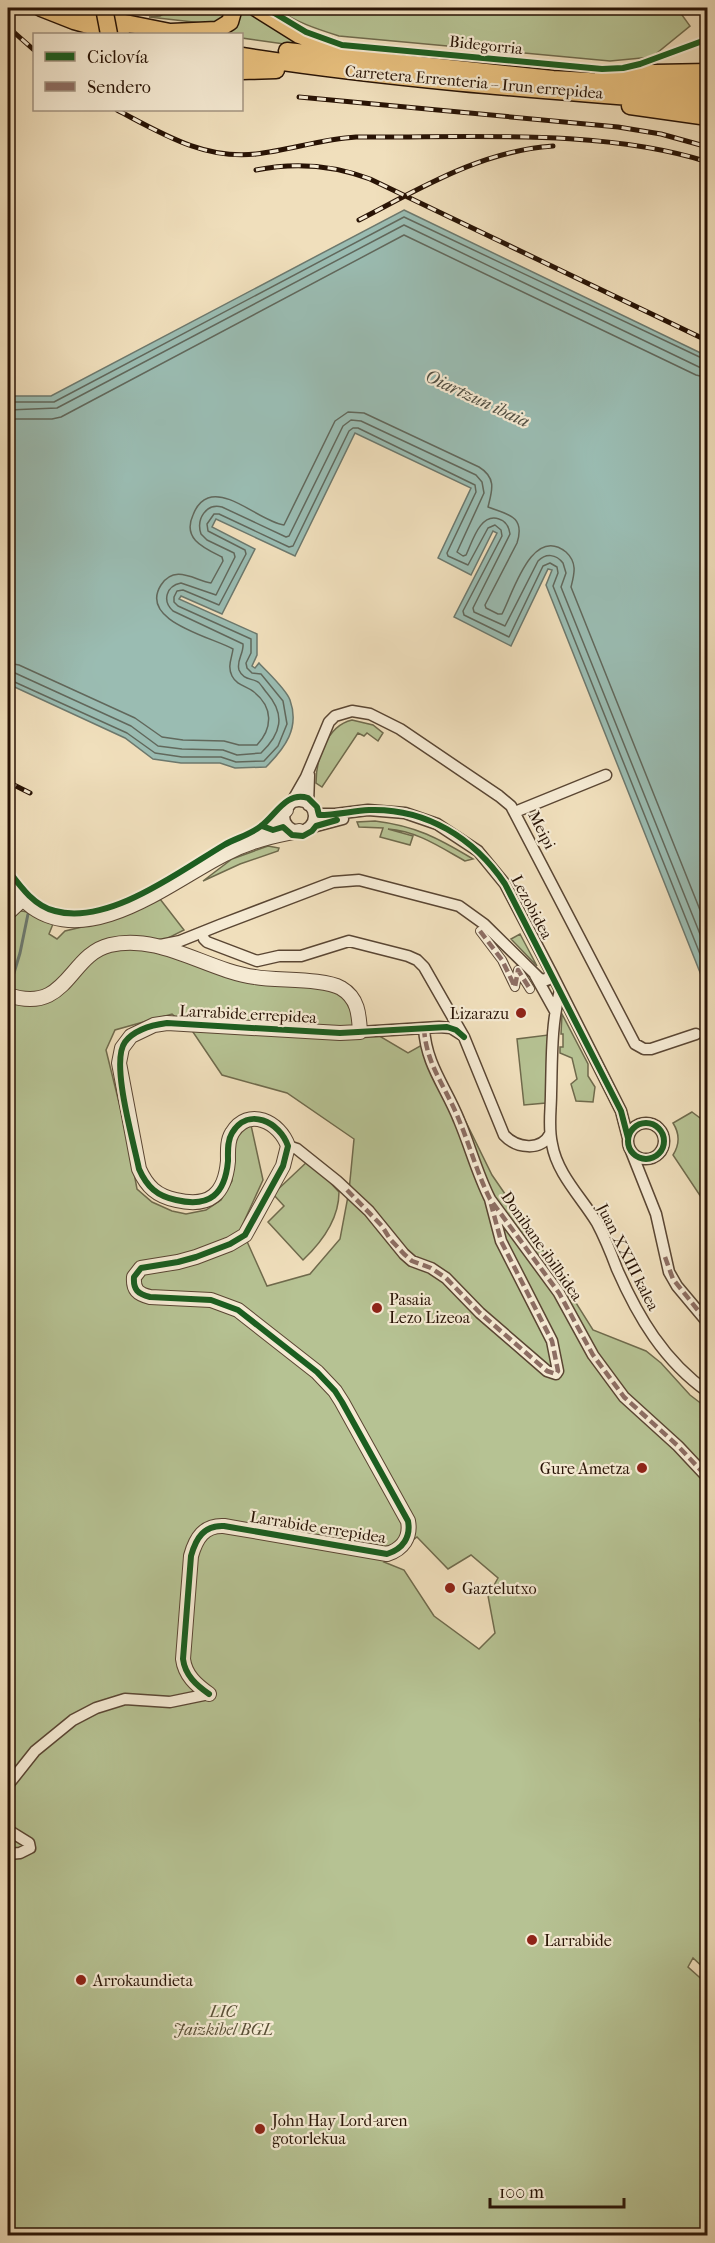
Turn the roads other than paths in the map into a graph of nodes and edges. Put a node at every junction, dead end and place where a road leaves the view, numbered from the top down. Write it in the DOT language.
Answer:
graph roads {
  1 [pos="71,8"];
  2 [pos="104,8"];
  3 [pos="139,8"];
  4 [pos="159,8"];
  5 [pos="234,8"];
  6 [pos="256,8"];
  7 [pos="46,10"];
  8 [pos="109,33"];
  9 [pos="119,33"];
  10 [pos="174,33"];
  11 [pos="243,44"];
  12 [pos="243,56"];
  13 [pos="383,62"];
  14 [pos="328,69"];
  15 [pos="243,71"];
  16 [pos="708,72"];
  17 [pos="554,80"];
  18 [pos="708,88"];
  19 [pos="538,90"];
  20 [pos="708,103"];
  21 [pos="708,117"];
  22 [pos="310,767"];
  23 [pos="606,775"];
  24 [pos="288,807"];
  25 [pos="311,809"];
  26 [pos="515,812"];
  27 [pos="444,827"];
  28 [pos="304,830"];
  29 [pos="252,841"];
  30 [pos="8,880"];
  31 [pos="17,899"];
  32 [pos="8,913"];
  33 [pos="480,931"];
  34 [pos="204,934"];
  35 [pos="153,946"];
  36 [pos="518,965"];
  37 [pos="551,972"];
  38 [pos="535,974"];
  39 [pos="530,989"];
  40 [pos="560,990"];
  41 [pos="8,995"];
  42 [pos="569,1007"];
  43 [pos="555,1011"];
  44 [pos="424,1028"];
  45 [pos="360,1032"];
  46 [pos="696,1034"];
  47 [pos="464,1037"];
  48 [pos="621,1111"];
  49 [pos="642,1124"];
  50 [pos="550,1134"];
  51 [pos="628,1138"];
  52 [pos="288,1146"];
  53 [pos="631,1151"];
  54 [pos="490,1199"];
  55 [pos="708,1323"];
  56 [pos="708,1392"];
  57 [pos="708,1478"];
  58 [pos="209,1694"];
  59 [pos="8,1785"];
  60 [pos="8,1830"];
  61 [pos="8,1854"];
  1 -- 10 [label="main road"];
  2 -- 8 [label="main road, bridge"];
  3 -- 4 [label="street"];
  5 -- 10 [label="main road"];
  6 -- 13 [label="main road"];
  7 -- 9 [label="main road"];
  11 -- 13 [label="main road, Carretera Errenteria – Irun errepidea"];
  12 -- 14 [label="main road, Carretera Errenteria – Irun errepidea"];
  13 -- 17 [label="main road, Carretera Errenteria – Irun errepidea"];
  14 -- 15 [label="main road"];
  14 -- 19 [label="main road, Carretera Errenteria – Irun errepidea"];
  16 -- 17 [label="main road"];
  17 -- 18 [label="main road, Carretera Errenteria – Irun errepidea"];
  19 -- 20 [label="main road, Carretera Errenteria – Irun errepidea"];
  19 -- 21 [label="main road"];
  22 -- 24 [label="street, Meipi"];
  22 -- 25 [label="street, Meipi"];
  22 -- 26 [label="street, Meipi"];
  23 -- 26 [label="street"];
  24 -- 25 [label="street"];
  24 -- 28 [label="street"];
  24 -- 29 [label="street"];
  25 -- 27 [label="street, Lezobidea"];
  25 -- 28 [label="street"];
  26 -- 46 [label="street, Meipi"];
  27 -- 28 [label="street, Lezobidea"];
  27 -- 37 [label="street, Lezobidea"];
  28 -- 29 [label="street"];
  29 -- 31 [label="street"];
  30 -- 31 [label="street"];
  31 -- 32 [label="street"];
  33 -- 36 [label="street"];
  34 -- 35 [label="street"];
  34 -- 36 [label="street"];
  34 -- 47 [label="street"];
  35 -- 41 [label="street"];
  35 -- 45 [label="street"];
  36 -- 38 [label="street"];
  36 -- 39 [label="street"];
  37 -- 38 [label="street"];
  37 -- 40 [label="street, Lezobidea"];
  38 -- 43 [label="street"];
  40 -- 42 [label="street, Lezobidea"];
  40 -- 43 [label="street, Juan XXIII kalea"];
  42 -- 43 [label="street"];
  42 -- 48 [label="street, Lezobidea"];
  43 -- 50 [label="street, Juan XXIII kalea"];
  44 -- 45 [label="street"];
  44 -- 47 [label="street"];
  44 -- 54 [label="street, Donibane ibilbidea"];
  45 -- 52 [label="street, Larrabide errepidea"];
  47 -- 50 [label="street"];
  48 -- 49 [label="street"];
  48 -- 51 [label="street, Lezobidea"];
  49 -- 51 [label="street"];
  49 -- 53 [label="street"];
  50 -- 56 [label="street, Juan XXIII kalea"];
  51 -- 53 [label="street"];
  52 -- 54 [label="street"];
  52 -- 58 [label="street, Larrabide errepidea"];
  53 -- 55 [label="street"];
  54 -- 57 [label="street, Donibane ibilbidea"];
  58 -- 59 [label="street, Larrabide errepidea"];
  60 -- 61 [label="street"];
}
